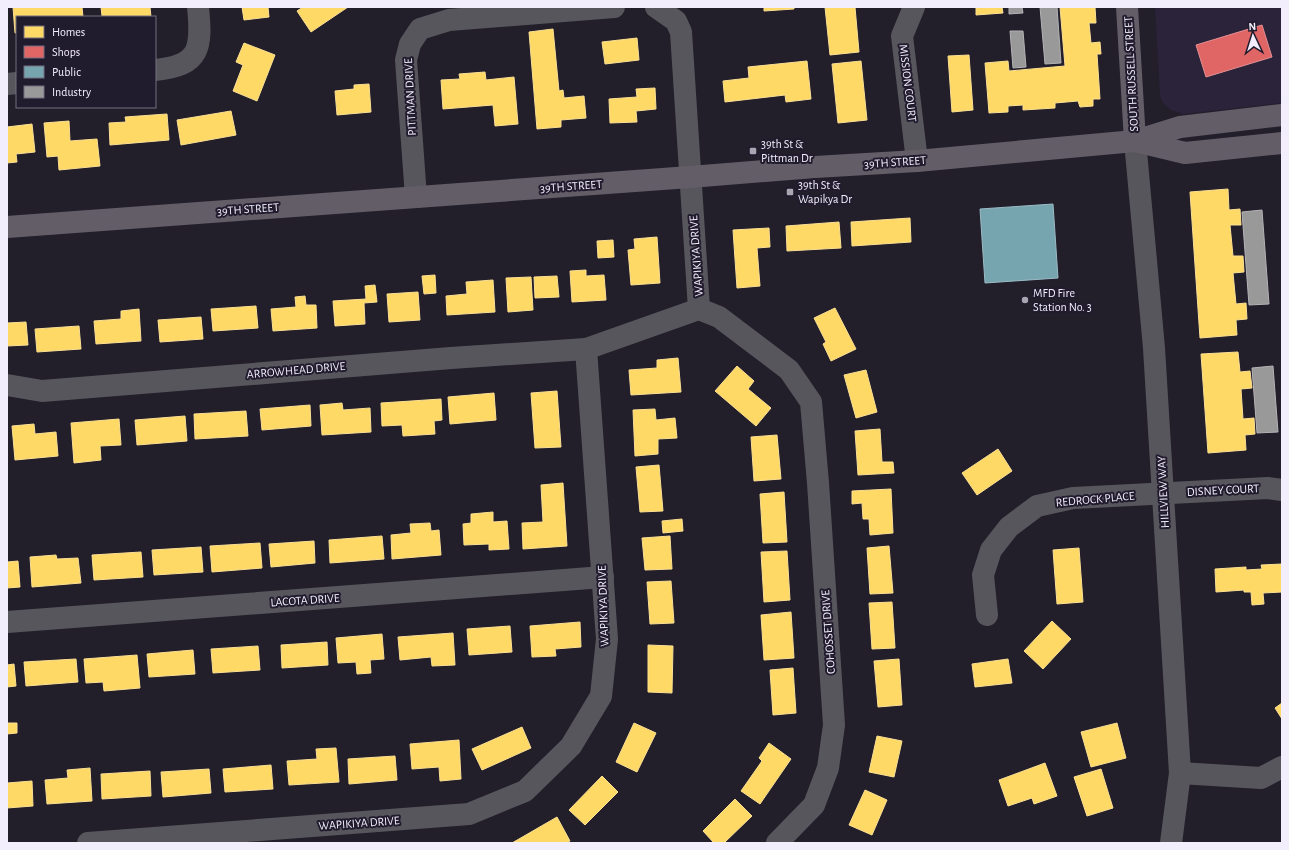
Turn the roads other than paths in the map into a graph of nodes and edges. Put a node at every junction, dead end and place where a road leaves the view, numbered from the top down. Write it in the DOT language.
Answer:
graph roads {
  1 [pos="198,7"];
  2 [pos="614,7"];
  3 [pos="656,7"];
  4 [pos="914,7"];
  5 [pos="1127,7"];
  6 [pos="156,70"];
  7 [pos="1282,115"];
  8 [pos="1136,141"];
  9 [pos="1282,142"];
  10 [pos="917,161"];
  11 [pos="690,177"];
  12 [pos="416,197"];
  13 [pos="7,227"];
  14 [pos="700,309"];
  15 [pos="586,348"];
  16 [pos="7,385"];
  17 [pos="1282,490"];
  18 [pos="1163,493"];
  19 [pos="603,577"];
  20 [pos="987,615"];
  21 [pos="7,622"];
  22 [pos="1282,767"];
  23 [pos="1180,774"];
  24 [pos="88,843"];
  25 [pos="777,843"];
  26 [pos="1171,843"];
  1 -- 6 [label="street"];
  2 -- 12 [label="street, PITTMAN DRIVE"];
  3 -- 11 [label="street"];
  4 -- 10 [label="street, MISSION COURT"];
  5 -- 8 [label="main road, SOUTH RUSSELL STREET"];
  7 -- 8 [label="main road"];
  8 -- 9 [label="main road"];
  8 -- 10 [label="main road, 39TH STREET"];
  8 -- 18 [label="street, HILLVIEW WAY"];
  10 -- 11 [label="main road, 39TH STREET"];
  11 -- 12 [label="main road, 39TH STREET"];
  11 -- 14 [label="street, WAPIKIYA DRIVE"];
  12 -- 13 [label="main road, 39TH STREET"];
  14 -- 15 [label="street, WAPIKIYA DRIVE"];
  14 -- 25 [label="street, COHOSSET DRIVE"];
  15 -- 16 [label="street, ARROWHEAD DRIVE"];
  15 -- 19 [label="street, WAPIKIYA DRIVE"];
  17 -- 18 [label="street, DISNEY COURT"];
  18 -- 20 [label="street, REDROCK PLACE"];
  18 -- 23 [label="street, HILLVIEW WAY"];
  19 -- 21 [label="street, LACOTA DRIVE"];
  19 -- 24 [label="street, WAPIKIYA DRIVE"];
  22 -- 23 [label="street"];
  23 -- 26 [label="street, HILLVIEW WAY"];
}
